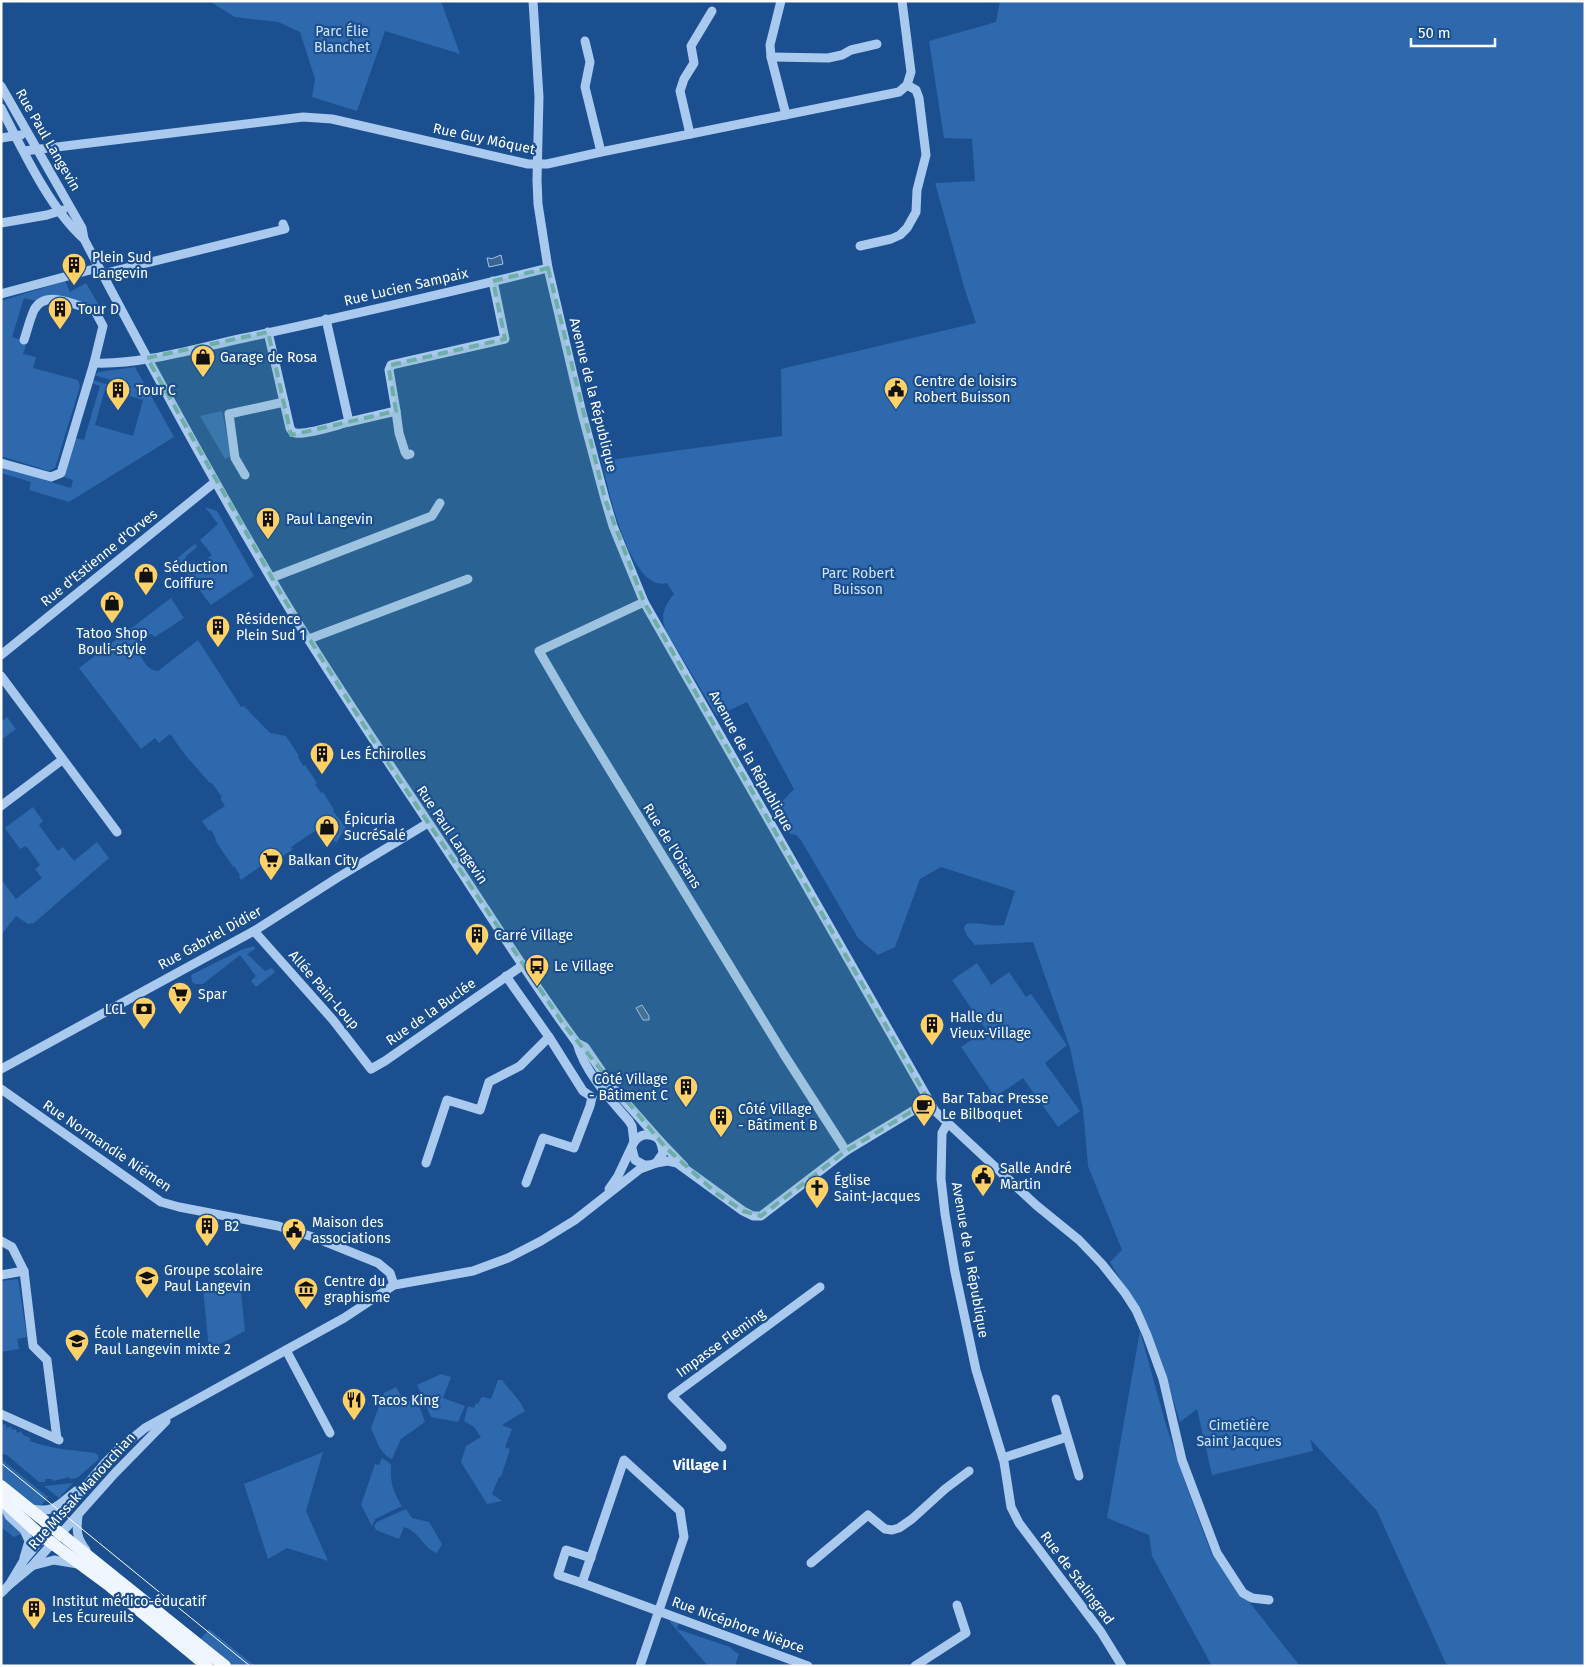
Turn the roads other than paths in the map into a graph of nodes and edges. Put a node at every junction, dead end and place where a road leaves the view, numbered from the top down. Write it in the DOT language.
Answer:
graph roads {
  1 [pos="533,1"];
  2 [pos="781,1"];
  3 [pos="902,1"];
  4 [pos="712,11"];
  5 [pos="586,41"];
  6 [pos="877,44"];
  7 [pos="771,58"];
  8 [pos="907,85"];
  9 [pos="1,86"];
  10 [pos="1,108"];
  11 [pos="786,115"];
  12 [pos="28,134"];
  13 [pos="690,134"];
  14 [pos="15,135"];
  15 [pos="1,138"];
  16 [pos="37,149"];
  17 [pos="24,151"];
  18 [pos="601,152"];
  19 [pos="538,164"];
  20 [pos="70,207"];
  21 [pos="59,211"];
  22 [pos="1,223"];
  23 [pos="283,224"];
  24 [pos="84,239"];
  25 [pos="860,246"];
  26 [pos="548,268"];
  27 [pos="101,272"];
  28 [pos="493,281"];
  29 [pos="1,294"];
  30 [pos="326,319"];
  31 [pos="268,332"];
  32 [pos="24,340"];
  33 [pos="147,358"];
  34 [pos="94,363"];
  35 [pos="284,402"];
  36 [pos="396,411"];
  37 [pos="349,422"];
  38 [pos="410,454"];
  39 [pos="1,463"];
  40 [pos="244,475"];
  41 [pos="215,482"];
  42 [pos="440,503"];
  43 [pos="271,578"];
  44 [pos="468,579"];
  45 [pos="644,602"];
  46 [pos="309,639"];
  47 [pos="1,655"];
  48 [pos="1,676"];
  49 [pos="62,760"];
  50 [pos="1,806"];
  51 [pos="428,823"];
  52 [pos="117,832"];
  53 [pos="254,931"];
  54 [pos="523,965"];
  55 [pos="506,976"];
  56 [pos="549,1036"];
  57 [pos="577,1043"];
  58 [pos="1,1069"];
  59 [pos="371,1069"];
  60 [pos="613,1088"];
  61 [pos="1,1089"];
  62 [pos="602,1090"];
  63 [pos="592,1097"];
  64 [pos="929,1101"];
  65 [pos="947,1124"];
  66 [pos="658,1139"];
  67 [pos="633,1145"];
  68 [pos="846,1151"];
  69 [pos="426,1163"];
  70 [pos="653,1164"];
  71 [pos="690,1171"];
  72 [pos="526,1183"];
  73 [pos="603,1197"];
  74 [pos="1,1241"];
  75 [pos="24,1271"];
  76 [pos="1,1275"];
  77 [pos="394,1284"];
  78 [pos="820,1287"];
  79 [pos="286,1350"];
  80 [pos="1056,1399"];
  81 [pos="173,1413"];
  82 [pos="1,1414"];
  83 [pos="330,1433"];
  84 [pos="1067,1437"];
  85 [pos="722,1447"];
  86 [pos="1003,1458"];
  87 [pos="100,1468"];
  88 [pos="970,1471"];
  89 [pos="1079,1476"];
  90 [pos="90,1480"];
  91 [pos="1,1486"];
  92 [pos="1,1500"];
  93 [pos="1011,1507"];
  94 [pos="29,1509"];
  95 [pos="79,1516"];
  96 [pos="52,1536"];
  97 [pos="591,1558"];
  98 [pos="24,1560"];
  99 [pos="811,1562"];
  100 [pos="80,1564"];
  101 [pos="98,1564"];
  102 [pos="32,1566"];
  103 [pos="109,1573"];
  104 [pos="19,1577"];
  105 [pos="582,1583"];
  106 [pos="9,1585"];
  107 [pos="1,1593"];
  108 [pos="1270,1600"];
  109 [pos="957,1605"];
  110 [pos="658,1610"];
  111 [pos="207,1666"];
  112 [pos="225,1666"];
  113 [pos="640,1666"];
  114 [pos="808,1666"];
  115 [pos="915,1666"];
  116 [pos="1122,1666"];
  1 -- 19 [label="street, Avenue de la République"];
  2 -- 7 [label="street"];
  3 -- 8 [label="street"];
  4 -- 13 [label="street"];
  5 -- 18 [label="street"];
  6 -- 7 [label="street"];
  7 -- 11 [label="street"];
  8 -- 11 [label="street, Rue Guy Môquet"];
  8 -- 25 [label="street"];
  9 -- 12 [label="street, Rue Paul Langevin"];
  10 -- 14 [label="street, Rue Paul Langevin"];
  11 -- 13 [label="street, Rue Guy Môquet"];
  12 -- 14 [label="street"];
  12 -- 16 [label="street, Rue Paul Langevin"];
  13 -- 18 [label="street, Rue Guy Môquet"];
  14 -- 15 [label="street"];
  14 -- 17 [label="street, Rue Paul Langevin"];
  16 -- 17 [label="street, Rue Guy Môquet"];
  16 -- 19 [label="street, Rue Guy Môquet"];
  16 -- 20 [label="street, Rue Paul Langevin"];
  17 -- 21 [label="street, Rue Paul Langevin"];
  18 -- 19 [label="street, Rue Guy Môquet"];
  19 -- 26 [label="street, Avenue de la République"];
  20 -- 21 [label="street, Rue Paul Langevin"];
  20 -- 24 [label="street, Rue Paul Langevin"];
  21 -- 22 [label="street, Rue Paul Langevin"];
  21 -- 24 [label="street, Rue Paul Langevin"];
  23 -- 27 [label="street"];
  24 -- 27 [label="street, Rue Paul Langevin"];
  26 -- 28 [label="street, Rue Lucien Sampaix"];
  26 -- 45 [label="street, Avenue de la République"];
  27 -- 29 [label="street"];
  27 -- 33 [label="street, Rue Paul Langevin"];
  28 -- 30 [label="street, Rue Lucien Sampaix"];
  28 -- 36 [label="street"];
  30 -- 31 [label="street, Rue Lucien Sampaix"];
  30 -- 37 [label="street"];
  31 -- 33 [label="street, Rue Lucien Sampaix"];
  31 -- 35 [label="street"];
  32 -- 34 [label="street"];
  33 -- 34 [label="street"];
  33 -- 41 [label="street, Rue Paul Langevin"];
  34 -- 39 [label="street"];
  35 -- 37 [label="street"];
  35 -- 40 [label="street"];
  36 -- 37 [label="street"];
  36 -- 38 [label="street"];
  41 -- 43 [label="street, Rue Paul Langevin"];
  41 -- 47 [label="street, Rue d'Estienne d'Orves"];
  42 -- 43 [label="street"];
  43 -- 46 [label="street, Rue Paul Langevin"];
  44 -- 46 [label="street"];
  45 -- 64 [label="street, Avenue de la République"];
  45 -- 68 [label="street, Rue de l'Oisans"];
  46 -- 51 [label="street, Rue Paul Langevin"];
  48 -- 49 [label="street"];
  49 -- 50 [label="street"];
  49 -- 52 [label="street"];
  51 -- 53 [label="street, Rue Gabriel Didier"];
  51 -- 54 [label="street, Rue Paul Langevin"];
  53 -- 58 [label="street, Rue Gabriel Didier"];
  53 -- 59 [label="street, Allée Pain-Loup"];
  54 -- 55 [label="street, Rue de la Buclée"];
  54 -- 57 [label="street, Rue Paul Langevin"];
  55 -- 56 [label="street"];
  55 -- 59 [label="street, Rue de la Buclée"];
  56 -- 63 [label="street"];
  56 -- 69 [label="street"];
  57 -- 60 [label="street, Rue Paul Langevin"];
  57 -- 62 [label="street, Rue Paul Langevin"];
  60 -- 62 [label="street"];
  60 -- 66 [label="street, Rue Paul Langevin"];
  61 -- 77 [label="street, Rue Normandie Niémen"];
  62 -- 63 [label="street"];
  62 -- 67 [label="street, Rue Paul Langevin"];
  63 -- 72 [label="street"];
  64 -- 65 [label="street, Avenue de la République"];
  64 -- 68 [label="street"];
  65 -- 86 [label="street, Avenue de la République"];
  65 -- 108 [label="street"];
  66 -- 67 [label="street"];
  66 -- 70 [label="street"];
  66 -- 71 [label="street"];
  67 -- 70 [label="street"];
  67 -- 73 [label="street"];
  68 -- 71 [label="street"];
  70 -- 71 [label="street"];
  70 -- 73 [label="street"];
  73 -- 77 [label="street"];
  74 -- 75 [label="street"];
  75 -- 76 [label="street"];
  75 -- 82 [label="street"];
  77 -- 79 [label="street, Rue Missak Manouchian"];
  78 -- 85 [label="street, Impasse Fleming"];
  79 -- 81 [label="street, Rue Missak Manouchian"];
  79 -- 83 [label="street"];
  80 -- 84 [label="street"];
  81 -- 87 [label="street, Rue Missak Manouchian"];
  81 -- 95 [label="street, Rue Missak Manouchian"];
  84 -- 86 [label="street"];
  84 -- 89 [label="street"];
  86 -- 93 [label="street, Avenue de la République"];
  87 -- 90 [label="street, Rue Missak Manouchian"];
  87 -- 96 [label="street"];
  88 -- 99 [label="street"];
  90 -- 94 [label="street"];
  90 -- 96 [label="street, Rue Missak Manouchian"];
  91 -- 94 [label="main road"];
  92 -- 96 [label="main road"];
  92 -- 98 [label="street"];
  93 -- 116 [label="street, Rue de Stalingrad"];
  94 -- 96 [label="main road"];
  95 -- 96 [label="street, Rue Missak Manouchian"];
  95 -- 101 [label="street"];
  96 -- 98 [label="street, Rue Missak Manouchian"];
  96 -- 100 [label="main road"];
  96 -- 101 [label="main road"];
  96 -- 102 [label="street, Rue Missak Manouchian"];
  96 -- 103 [label="street"];
  96 -- 104 [label="street"];
  97 -- 105 [label="street"];
  97 -- 105 [label="street, Rue Nicéphore Nièpce"];
  97 -- 110 [label="street"];
  98 -- 106 [label="street, Rue Missak Manouchian"];
  100 -- 102 [label="street"];
  100 -- 111 [label="main road"];
  101 -- 103 [label="main road"];
  102 -- 104 [label="street, Rue Missak Manouchian"];
  103 -- 112 [label="main road"];
  104 -- 106 [label="street, Rue Missak Manouchian"];
  105 -- 110 [label="street, Rue Nicéphore Nièpce"];
  106 -- 107 [label="street, Rue Missak Manouchian"];
  109 -- 115 [label="street"];
  110 -- 113 [label="street"];
  110 -- 114 [label="street, Rue Nicéphore Nièpce"];
}
